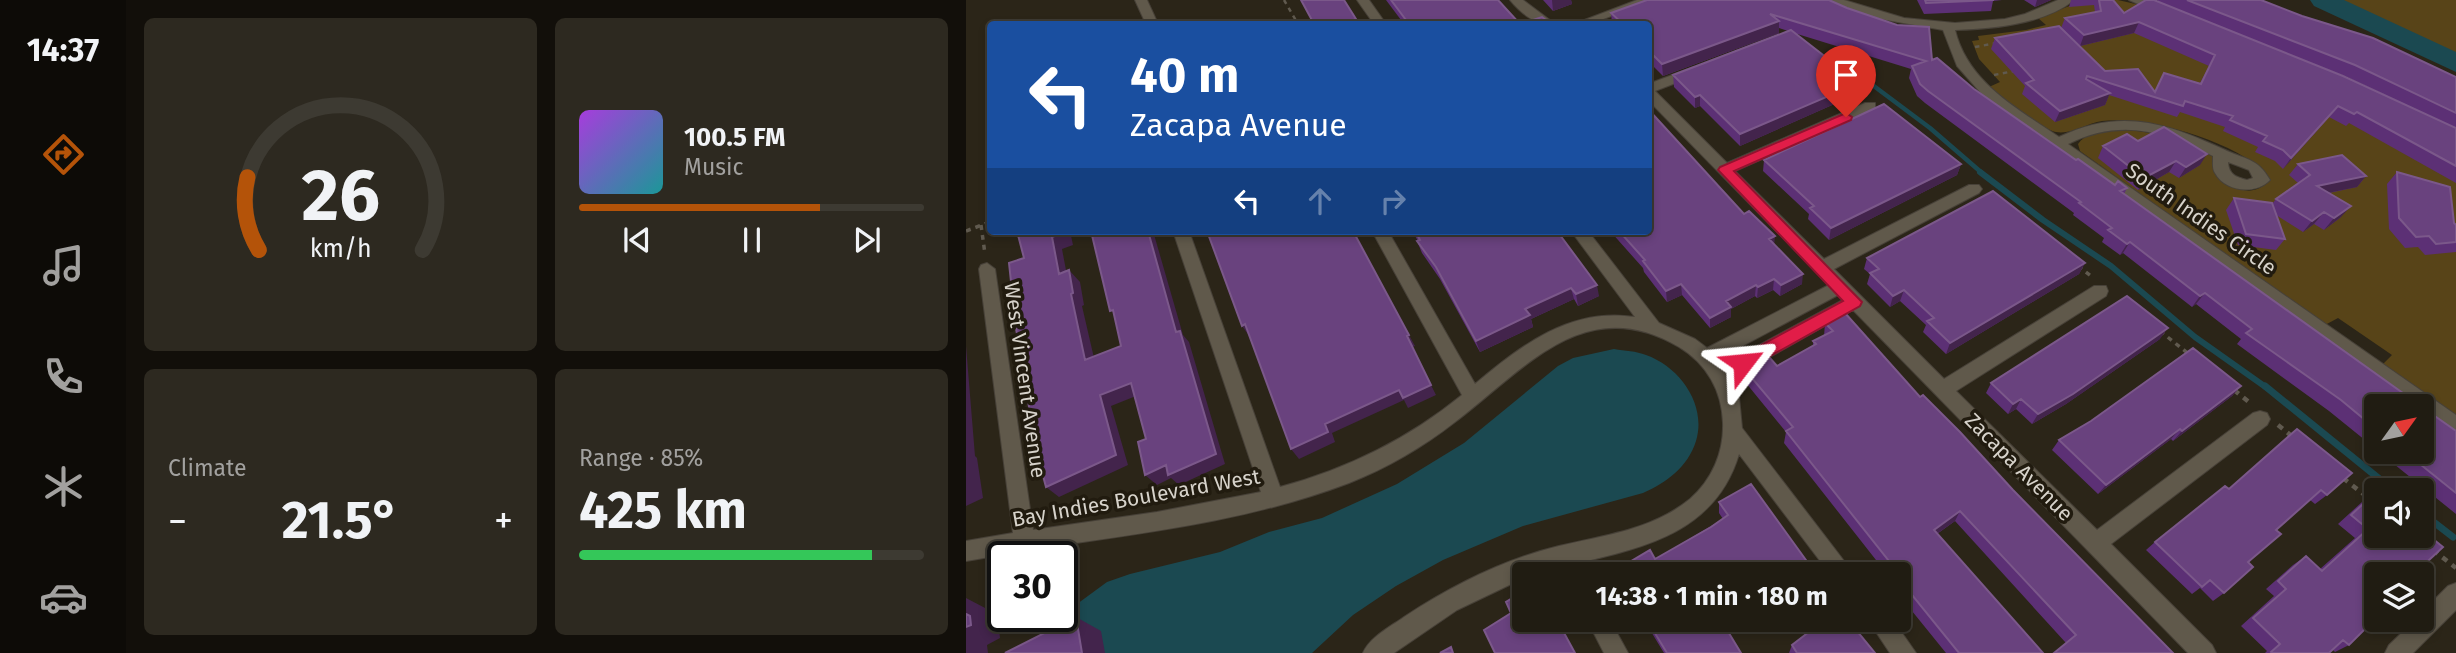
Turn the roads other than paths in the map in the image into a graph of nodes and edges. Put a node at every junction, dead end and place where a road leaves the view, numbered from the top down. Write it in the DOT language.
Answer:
graph roads {
  1 [pos="1141,0"];
  2 [pos="1363,0"];
  3 [pos="1517,0"];
  4 [pos="1648,0"];
  5 [pos="1833,0"];
  6 [pos="2068,0"];
  7 [pos="2135,0"];
  8 [pos="2183,18"];
  9 [pos="1151,21"];
  10 [pos="1378,21"];
  11 [pos="1544,21"];
  12 [pos="1588,21"];
  13 [pos="1948,26"];
  14 [pos="1710,65"];
  15 [pos="1652,88"];
  16 [pos="1652,94"];
  17 [pos="1870,106"];
  18 [pos="2059,143"];
  19 [pos="2220,154"];
  20 [pos="1724,170"];
  21 [pos="1974,189"];
  22 [pos="1182,235"];
  23 [pos="1382,235"];
  24 [pos="1582,235"];
  25 [pos="1821,268"];
  26 [pos="987,269"];
  27 [pos="2098,285"];
  28 [pos="1839,287"];
  29 [pos="1854,302"];
  30 [pos="1652,327"];
  31 [pos="1714,366"];
  32 [pos="1942,390"];
  33 [pos="1473,397"];
  34 [pos="2263,417"];
  35 [pos="2456,426"];
  36 [pos="1733,431"];
  37 [pos="1273,498"];
  38 [pos="1057,534"];
  39 [pos="1024,539"];
  40 [pos="1053,541"];
  41 [pos="2095,544"];
  42 [pos="966,551"];
  43 [pos="1575,562"];
  44 [pos="1834,562"];
  45 [pos="1512,578"];
  46 [pos="2456,594"];
  47 [pos="1605,632"];
  48 [pos="1887,632"];
  49 [pos="1375,653"];
  50 [pos="1616,653"];
  51 [pos="1904,653"];
  52 [pos="2204,653"];
  53 [pos="2397,653"];
  1 -- 9 [label="street"];
  2 -- 10 [label="street"];
  3 -- 11 [label="street"];
  4 -- 12 [label="street"];
  5 -- 13 [label="street"];
  6 -- 13 [label="street"];
  7 -- 8 [label="street"];
  13 -- 18 [label="street, South Indies Circle"];
  14 -- 15 [label="street, Zacapa Avenue"];
  16 -- 20 [label="street, Zacapa Avenue"];
  17 -- 20 [label="street"];
  18 -- 19 [label="street"];
  18 -- 35 [label="street, South Indies Circle"];
  20 -- 25 [label="street, Zacapa Avenue"];
  21 -- 25 [label="street"];
  22 -- 37 [label="street"];
  23 -- 33 [label="street"];
  24 -- 30 [label="street"];
  25 -- 28 [label="street, Zacapa Avenue"];
  26 -- 39 [label="street, West Vincent Avenue"];
  27 -- 32 [label="street"];
  28 -- 29 [label="street, Zacapa Avenue"];
  28 -- 31 [label="street"];
  29 -- 31 [label="street"];
  29 -- 32 [label="street, Zacapa Avenue"];
  30 -- 31 [label="street, Bay Indies Boulevard West"];
  30 -- 33 [label="street, Bay Indies Boulevard West"];
  31 -- 36 [label="street"];
  32 -- 41 [label="street, Zacapa Avenue"];
  33 -- 37 [label="street, Bay Indies Boulevard West"];
  34 -- 41 [label="street"];
  36 -- 43 [label="street"];
  36 -- 44 [label="street"];
  37 -- 38 [label="street, Bay Indies Boulevard West"];
  38 -- 39 [label="street, Bay Indies Boulevard West"];
  38 -- 40 [label="street"];
  39 -- 42 [label="street, Bay Indies Boulevard West"];
  41 -- 52 [label="street, Zacapa Avenue"];
  45 -- 49 [label="street"];
  46 -- 53 [label="street"];
  47 -- 50 [label="street"];
  48 -- 51 [label="street"];
}
